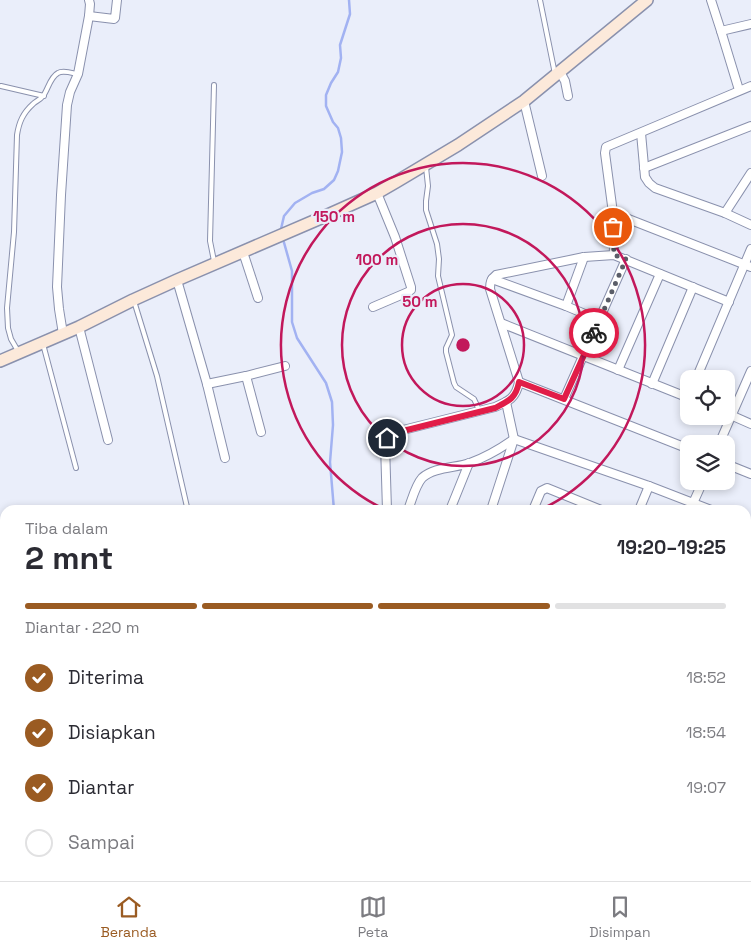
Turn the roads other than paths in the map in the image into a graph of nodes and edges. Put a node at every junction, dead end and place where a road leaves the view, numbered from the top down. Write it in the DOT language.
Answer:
graph roads {
  1 [pos="89,0"];
  2 [pos="117,0"];
  3 [pos="540,0"];
  4 [pos="647,0"];
  5 [pos="710,0"];
  6 [pos="89,16"];
  7 [pos="751,24"];
  8 [pos="721,31"];
  9 [pos="78,74"];
  10 [pos="557,74"];
  11 [pos="214,85"];
  12 [pos="2,86"];
  13 [pos="751,86"];
  14 [pos="739,90"];
  15 [pos="44,96"];
  16 [pos="568,96"];
  17 [pos="524,101"];
  18 [pos="751,126"];
  19 [pos="641,133"];
  20 [pos="426,164"];
  21 [pos="644,168"];
  22 [pos="751,173"];
  23 [pos="542,176"];
  24 [pos="377,193"];
  25 [pos="613,213"];
  26 [pos="725,213"];
  27 [pos="751,225"];
  28 [pos="751,249"];
  29 [pos="243,252"];
  30 [pos="614,255"];
  31 [pos="584,257"];
  32 [pos="626,259"];
  33 [pos="214,264"];
  34 [pos="748,266"];
  35 [pos="660,274"];
  36 [pos="492,279"];
  37 [pos="177,280"];
  38 [pos="693,287"];
  39 [pos="258,298"];
  40 [pos="133,300"];
  41 [pos="729,302"];
  42 [pos="566,306"];
  43 [pos="373,307"];
  44 [pos="599,320"];
  45 [pos="501,323"];
  46 [pos="79,327"];
  47 [pos="63,334"];
  48 [pos="43,342"];
  49 [pos="19,353"];
  50 [pos="583,356"];
  51 [pos="0,361"];
  52 [pos="285,366"];
  53 [pos="618,370"];
  54 [pos="700,370"];
  55 [pos="751,371"];
  56 [pos="246,376"];
  57 [pos="519,382"];
  58 [pos="207,384"];
  59 [pos="652,384"];
  60 [pos="680,394"];
  61 [pos="564,399"];
  62 [pos="506,402"];
  63 [pos="735,402"];
  64 [pos="480,412"];
  65 [pos="735,417"];
  66 [pos="751,424"];
  67 [pos="261,432"];
  68 [pos="514,439"];
  69 [pos="108,440"];
  70 [pos="680,445"];
  71 [pos="225,458"];
  72 [pos="468,463"];
  73 [pos="76,468"];
  74 [pos="735,468"];
  75 [pos="751,474"];
  76 [pos="649,486"];
  77 [pos="698,490"];
  78 [pos="186,505"];
  79 [pos="387,505"];
  80 [pos="410,505"];
  81 [pos="452,505"];
  82 [pos="493,505"];
  83 [pos="535,505"];
  84 [pos="588,505"];
  85 [pos="641,505"];
  86 [pos="689,505"];
  87 [pos="691,505"];
  1 -- 6 [label="street"];
  2 -- 6 [label="street"];
  3 -- 10 [label="lane"];
  4 -- 10 [label="street"];
  5 -- 8 [label="street"];
  6 -- 9 [label="street"];
  7 -- 8 [label="street"];
  8 -- 14 [label="street"];
  9 -- 15 [label="lane"];
  9 -- 47 [label="street"];
  10 -- 16 [label="street"];
  10 -- 17 [label="street"];
  11 -- 33 [label="lane"];
  12 -- 15 [label="lane"];
  13 -- 14 [label="street"];
  14 -- 19 [label="street"];
  15 -- 49 [label="lane"];
  17 -- 20 [label="street"];
  17 -- 23 [label="street"];
  18 -- 21 [label="street"];
  19 -- 21 [label="street"];
  19 -- 25 [label="street"];
  20 -- 24 [label="street"];
  20 -- 64 [label="lane"];
  21 -- 26 [label="street"];
  22 -- 26 [label="street"];
  24 -- 29 [label="street"];
  24 -- 43 [label="street"];
  25 -- 30 [label="street"];
  25 -- 34 [label="street"];
  26 -- 27 [label="street"];
  28 -- 34 [label="street"];
  29 -- 33 [label="street"];
  29 -- 39 [label="street"];
  30 -- 31 [label="street"];
  30 -- 32 [label="street"];
  31 -- 36 [label="street"];
  31 -- 42 [label="street"];
  32 -- 35 [label="street"];
  32 -- 44 [label="street"];
  33 -- 37 [label="street"];
  34 -- 41 [label="street"];
  35 -- 38 [label="street"];
  35 -- 53 [label="street"];
  36 -- 42 [label="street"];
  36 -- 45 [label="street"];
  37 -- 40 [label="street"];
  37 -- 58 [label="street"];
  38 -- 41 [label="street"];
  38 -- 59 [label="street"];
  40 -- 46 [label="street"];
  40 -- 78 [label="lane"];
  41 -- 54 [label="street"];
  42 -- 44 [label="street"];
  44 -- 50 [label="street"];
  45 -- 50 [label="street"];
  45 -- 57 [label="street"];
  46 -- 47 [label="street"];
  46 -- 69 [label="street"];
  47 -- 48 [label="street"];
  48 -- 49 [label="street"];
  48 -- 73 [label="lane"];
  49 -- 51 [label="street"];
  50 -- 53 [label="street"];
  50 -- 61 [label="street"];
  52 -- 56 [label="street"];
  53 -- 59 [label="street"];
  55 -- 63 [label="street"];
  56 -- 58 [label="street"];
  56 -- 67 [label="street"];
  57 -- 61 [label="street"];
  57 -- 62 [label="street"];
  58 -- 71 [label="street"];
  59 -- 60 [label="street"];
  61 -- 70 [label="street"];
  62 -- 64 [label="street"];
  62 -- 68 [label="street"];
  64 -- 79 [label="street"];
  65 -- 66 [label="street"];
  68 -- 72 [label="street"];
  68 -- 76 [label="street"];
  68 -- 82 [label="street"];
  72 -- 80 [label="street"];
  72 -- 81 [label="street"];
  74 -- 75 [label="street"];
  76 -- 85 [label="street"];
  76 -- 86 [label="street"];
  77 -- 87 [label="street"];
  83 -- 84 [label="street"];
}
